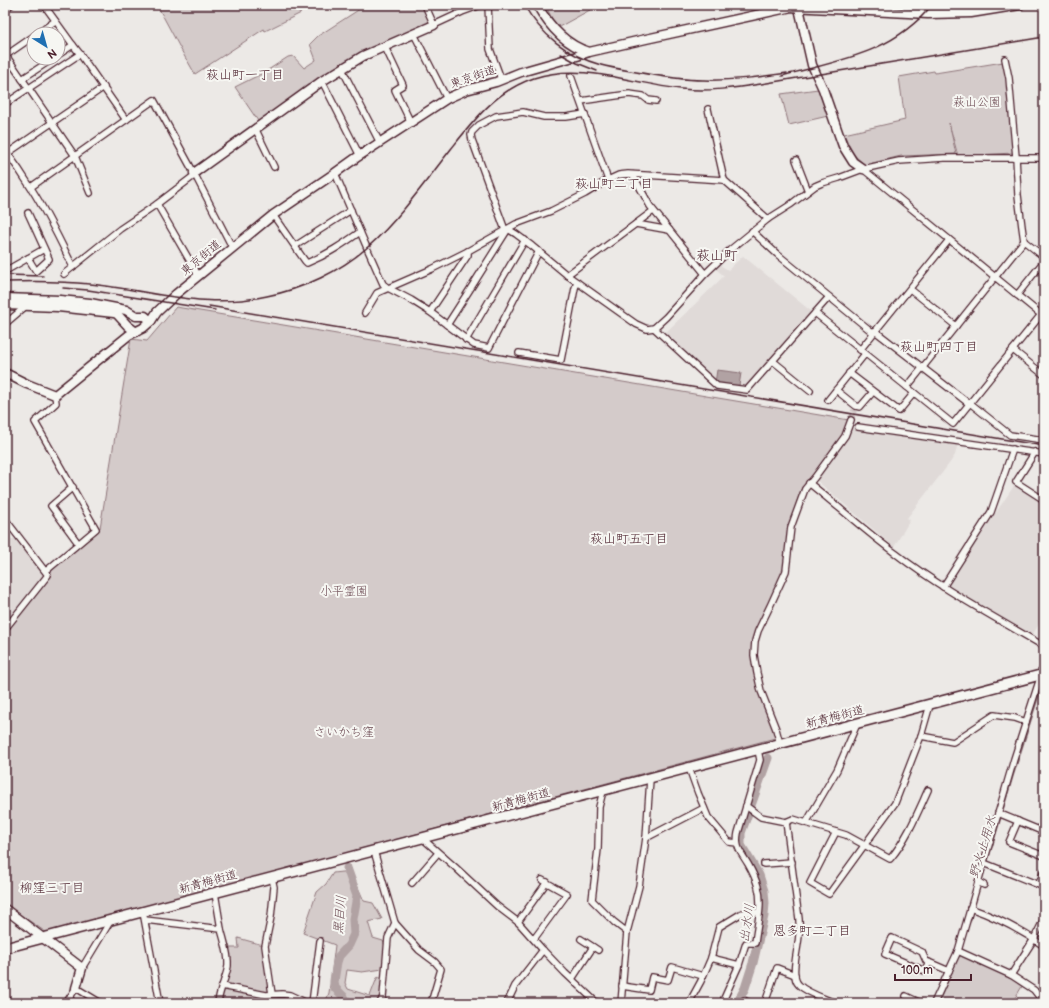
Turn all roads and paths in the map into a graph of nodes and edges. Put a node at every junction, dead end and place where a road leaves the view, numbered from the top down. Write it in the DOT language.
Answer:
graph roads {
  1 [pos="11,5"];
  2 [pos="44,5"];
  3 [pos="425,5"];
  4 [pos="482,5"];
  5 [pos="488,5"];
  6 [pos="537,5"];
  7 [pos="1020,5"];
  8 [pos="799,8"];
  9 [pos="5,9"];
  10 [pos="55,21"];
  11 [pos="434,25"];
  12 [pos="48,26"];
  13 [pos="414,34"];
  14 [pos="26,41"];
  15 [pos="72,46"];
  16 [pos="385,47"];
  17 [pos="66,50"];
  18 [pos="590,52"];
  19 [pos="80,54"];
  20 [pos="5,55"];
  21 [pos="1005,59"];
  22 [pos="42,66"];
  23 [pos="342,69"];
  24 [pos="571,76"];
  25 [pos="22,79"];
  26 [pos="501,79"];
  27 [pos="322,81"];
  28 [pos="104,87"];
  29 [pos="28,88"];
  30 [pos="447,99"];
  31 [pos="581,101"];
  32 [pos="656,101"];
  33 [pos="5,104"];
  34 [pos="708,109"];
  35 [pos="585,114"];
  36 [pos="126,120"];
  37 [pos="52,123"];
  38 [pos="411,123"];
  39 [pos="255,128"];
  40 [pos="380,143"];
  41 [pos="6,153"];
  42 [pos="75,156"];
  43 [pos="360,156"];
  44 [pos="1016,157"];
  45 [pos="1044,158"];
  46 [pos="796,160"];
  47 [pos="274,166"];
  48 [pos="863,169"];
  49 [pos="335,173"];
  50 [pos="194,174"];
  51 [pos="633,175"];
  52 [pos="608,180"];
  53 [pos="724,180"];
  54 [pos="31,187"];
  55 [pos="808,191"];
  56 [pos="90,193"];
  57 [pos="157,204"];
  58 [pos="351,210"];
  59 [pos="653,210"];
  60 [pos="28,213"];
  61 [pos="273,215"];
  62 [pos="768,219"];
  63 [pos="636,224"];
  64 [pos="506,230"];
  65 [pos="669,230"];
  66 [pos="752,231"];
  67 [pos="360,232"];
  68 [pos="525,240"];
  69 [pos="949,240"];
  70 [pos="1024,241"];
  71 [pos="295,246"];
  72 [pos="232,247"];
  73 [pos="44,249"];
  74 [pos="468,251"];
  75 [pos="539,251"];
  76 [pos="1044,257"];
  77 [pos="28,258"];
  78 [pos="1044,261"];
  79 [pos="73,267"];
  80 [pos="5,270"];
  81 [pos="64,274"];
  82 [pos="705,274"];
  83 [pos="198,275"];
  84 [pos="567,275"];
  85 [pos="995,278"];
  86 [pos="577,282"];
  87 [pos="388,288"];
  88 [pos="910,289"];
  89 [pos="1017,295"];
  90 [pos="829,297"];
  91 [pos="5,298"];
  92 [pos="36,299"];
  93 [pos="27,305"];
  94 [pos="5,306"];
  95 [pos="430,312"];
  96 [pos="365,313"];
  97 [pos="815,313"];
  98 [pos="1043,314"];
  99 [pos="151,321"];
  100 [pos="5,324"];
  101 [pos="447,325"];
  102 [pos="956,326"];
  103 [pos="654,328"];
  104 [pos="875,331"];
  105 [pos="136,332"];
  106 [pos="466,340"];
  107 [pos="860,350"];
  108 [pos="1013,350"];
  109 [pos="520,353"];
  110 [pos="865,354"];
  111 [pos="773,361"];
  112 [pos="923,367"];
  113 [pos="849,373"];
  114 [pos="5,374"];
  115 [pos="1044,375"];
  116 [pos="907,388"];
  117 [pos="836,390"];
  118 [pos="810,391"];
  119 [pos="873,392"];
  120 [pos="914,393"];
  121 [pos="56,399"];
  122 [pos="828,400"];
  123 [pos="970,403"];
  124 [pos="851,420"];
  125 [pos="858,426"];
  126 [pos="1044,440"];
  127 [pos="1013,449"];
  128 [pos="1035,452"];
  129 [pos="1044,454"];
  130 [pos="809,483"];
  131 [pos="73,487"];
  132 [pos="1044,500"];
  133 [pos="5,519"];
  134 [pos="78,543"];
  135 [pos="46,572"];
  136 [pos="943,587"];
  137 [pos="5,629"];
  138 [pos="1044,648"];
  139 [pos="1044,663"];
  140 [pos="1043,675"];
  141 [pos="930,705"];
  142 [pos="1026,722"];
  143 [pos="857,724"];
  144 [pos="921,736"];
  145 [pos="780,744"];
  146 [pos="758,750"];
  147 [pos="690,768"];
  148 [pos="650,779"];
  149 [pos="928,790"];
  150 [pos="603,791"];
  151 [pos="746,806"];
  152 [pos="704,808"];
  153 [pos="1000,814"];
  154 [pos="1018,821"];
  155 [pos="786,822"];
  156 [pos="806,823"];
  157 [pos="836,832"];
  158 [pos="1044,832"];
  159 [pos="422,838"];
  160 [pos="646,838"];
  161 [pos="737,843"];
  162 [pos="864,846"];
  163 [pos="374,851"];
  164 [pos="438,853"];
  165 [pos="1044,856"];
  166 [pos="792,862"];
  167 [pos="984,863"];
  168 [pos="764,864"];
  169 [pos="1044,871"];
  170 [pos="272,878"];
  171 [pos="412,883"];
  172 [pos="1041,886"];
  173 [pos="215,893"];
  174 [pos="972,908"];
  175 [pos="5,909"];
  176 [pos="759,912"];
  177 [pos="144,916"];
  178 [pos="1044,919"];
  179 [pos="111,920"];
  180 [pos="518,922"];
  181 [pos="396,923"];
  182 [pos="221,929"];
  183 [pos="627,932"];
  184 [pos="43,938"];
  185 [pos="534,939"];
  186 [pos="581,939"];
  187 [pos="1034,939"];
  188 [pos="320,942"];
  189 [pos="1044,946"];
  190 [pos="5,948"];
  191 [pos="543,950"];
  192 [pos="960,952"];
  193 [pos="711,958"];
  194 [pos="929,962"];
  195 [pos="739,965"];
  196 [pos="82,968"];
  197 [pos="949,971"];
  198 [pos="795,975"];
  199 [pos="1011,975"];
  200 [pos="703,976"];
  201 [pos="572,979"];
  202 [pos="222,986"];
  203 [pos="622,986"];
  204 [pos="76,988"];
  205 [pos="272,994"];
  206 [pos="906,996"];
  207 [pos="1040,996"];
  208 [pos="5,999"];
  209 [pos="312,1002"];
  210 [pos="6,1003"];
  211 [pos="66,1003"];
  212 [pos="101,1003"];
  213 [pos="160,1003"];
  214 [pos="218,1003"];
  215 [pos="316,1003"];
  216 [pos="380,1003"];
  217 [pos="431,1003"];
  218 [pos="506,1003"];
  219 [pos="597,1003"];
  220 [pos="621,1003"];
  221 [pos="689,1003"];
  222 [pos="722,1003"];
  223 [pos="743,1003"];
  224 [pos="750,1003"];
  225 [pos="765,1003"];
  226 [pos="835,1003"];
  227 [pos="921,1003"];
  228 [pos="934,1003"];
  229 [pos="1035,1003"];
  230 [pos="1044,1003"];
  1 -- 9 [label="street"];
  2 -- 10 [label="street"];
  3 -- 11 [label="street"];
  4 -- 11 [label="street"];
  5 -- 26 [label="street"];
  6 -- 18 [label="street"];
  7 -- 8 [label="street, 東京街道"];
  8 -- 18 [label="street, 東京街道"];
  8 -- 48 [label="street"];
  10 -- 12 [label="street"];
  10 -- 15 [label="street"];
  11 -- 13 [label="street"];
  13 -- 16 [label="street"];
  13 -- 30 [label="street"];
  14 -- 20 [label="street"];
  15 -- 17 [label="street"];
  15 -- 19 [label="street"];
  16 -- 23 [label="street"];
  16 -- 38 [label="street"];
  18 -- 26 [label="street, 東京街道"];
  19 -- 28 [label="street"];
  19 -- 29 [label="street"];
  20 -- 25 [label="street"];
  21 -- 44 [label="street"];
  22 -- 25 [label="street"];
  23 -- 27 [label="street"];
  23 -- 40 [label="street"];
  24 -- 31 [label="street"];
  25 -- 29 [label="street"];
  26 -- 30 [label="street, 東京街道"];
  27 -- 39 [label="street"];
  27 -- 43 [label="street"];
  28 -- 36 [label="street"];
  28 -- 37 [label="street"];
  29 -- 33 [label="street"];
  29 -- 37 [label="street"];
  30 -- 38 [label="street, 東京街道"];
  31 -- 32 [label="street"];
  31 -- 35 [label="street"];
  34 -- 53 [label="street"];
  35 -- 52 [label="street"];
  35 -- 64 [label="street"];
  36 -- 42 [label="street"];
  36 -- 50 [label="street"];
  37 -- 41 [label="street"];
  37 -- 42 [label="street"];
  38 -- 40 [label="street, 東京街道"];
  39 -- 47 [label="street"];
  39 -- 50 [label="street"];
  40 -- 43 [label="street, 東京街道"];
  41 -- 54 [label="street"];
  42 -- 54 [label="street"];
  42 -- 56 [label="street"];
  43 -- 49 [label="street, 東京街道"];
  44 -- 45 [label="street"];
  44 -- 48 [label="street"];
  44 -- 70 [label="street"];
  46 -- 55 [label="street"];
  48 -- 55 [label="street"];
  48 -- 69 [label="street"];
  49 -- 58 [label="street"];
  49 -- 61 [label="street, 東京街道"];
  50 -- 57 [label="street"];
  50 -- 72 [label="street"];
  51 -- 52 [label="street"];
  51 -- 53 [label="street"];
  51 -- 59 [label="street"];
  52 -- 64 [label="street"];
  53 -- 62 [label="street"];
  54 -- 79 [label="street"];
  55 -- 62 [label="street"];
  57 -- 79 [label="street"];
  57 -- 83 [label="street"];
  58 -- 67 [label="street"];
  58 -- 71 [label="street"];
  59 -- 63 [label="street"];
  59 -- 65 [label="street"];
  60 -- 73 [label="street"];
  61 -- 71 [label="street"];
  61 -- 72 [label="street, 東京街道"];
  62 -- 66 [label="street"];
  63 -- 65 [label="street"];
  63 -- 84 [label="street"];
  64 -- 68 [label="street"];
  64 -- 74 [label="street"];
  64 -- 101 [label="street"];
  65 -- 82 [label="street"];
  66 -- 82 [label="street"];
  66 -- 90 [label="street"];
  67 -- 71 [label="street"];
  67 -- 87 [label="street"];
  68 -- 75 [label="street"];
  68 -- 106 [label="street"];
  69 -- 85 [label="street"];
  69 -- 88 [label="street"];
  70 -- 76 [label="street"];
  70 -- 85 [label="street"];
  72 -- 83 [label="street, 東京街道"];
  73 -- 77 [label="street"];
  73 -- 77 [label="street"];
  74 -- 87 [label="street"];
  74 -- 95 [label="street"];
  75 -- 84 [label="street"];
  75 -- 106 [label="street"];
  77 -- 80 [label="street"];
  78 -- 89 [label="street"];
  79 -- 81 [label="street"];
  82 -- 103 [label="street"];
  83 -- 99 [label="street, 東京街道"];
  84 -- 86 [label="street"];
  85 -- 89 [label="street"];
  85 -- 102 [label="street"];
  86 -- 103 [label="street"];
  86 -- 109 [label="street"];
  87 -- 95 [label="street"];
  87 -- 96 [label="street"];
  88 -- 102 [label="street"];
  88 -- 104 [label="street"];
  89 -- 98 [label="street"];
  90 -- 97 [label="street"];
  90 -- 104 [label="street"];
  91 -- 92 [label="street"];
  92 -- 93 [label="street"];
  92 -- 99 [label="street"];
  93 -- 94 [label="street"];
  93 -- 100 [label="street"];
  93 -- 105 [label="street"];
  95 -- 101 [label="street"];
  97 -- 107 [label="street"];
  97 -- 111 [label="street"];
  98 -- 108 [label="street"];
  99 -- 105 [label="street, 東京街道"];
  101 -- 106 [label="street"];
  102 -- 112 [label="street"];
  103 -- 111 [label="street"];
  104 -- 107 [label="street"];
  104 -- 112 [label="street"];
  105 -- 121 [label="street, 東京街道"];
  107 -- 110 [label="street"];
  108 -- 115 [label="street"];
  108 -- 123 [label="street"];
  110 -- 113 [label="street"];
  110 -- 116 [label="street"];
  111 -- 118 [label="street"];
  112 -- 116 [label="street"];
  112 -- 123 [label="street"];
  113 -- 117 [label="street"];
  113 -- 119 [label="street"];
  114 -- 121 [label="street"];
  116 -- 120 [label="street"];
  117 -- 119 [label="street"];
  117 -- 122 [label="street"];
  119 -- 120 [label="street"];
  120 -- 123 [label="street"];
  121 -- 131 [label="street"];
  123 -- 126 [label="street"];
  124 -- 130 [label="street"];
  125 -- 127 [label="street"];
  127 -- 128 [label="street"];
  127 -- 136 [label="street"];
  128 -- 129 [label="street"];
  128 -- 132 [label="street"];
  130 -- 136 [label="street"];
  130 -- 145 [label="street"];
  131 -- 134 [label="street"];
  131 -- 134 [label="street"];
  133 -- 135 [label="street"];
  134 -- 135 [label="street"];
  135 -- 137 [label="street"];
  136 -- 138 [label="street"];
  139 -- 140 [label="street"];
  140 -- 141 [label="main road, 新青梅街道"];
  140 -- 142 [label="street"];
  141 -- 143 [label="main road, 新青梅街道"];
  141 -- 144 [label="street"];
  142 -- 144 [label="street"];
  142 -- 153 [label="street"];
  143 -- 145 [label="main road, 新青梅街道"];
  143 -- 156 [label="street"];
  144 -- 162 [label="street"];
  145 -- 146 [label="main road, 新青梅街道"];
  146 -- 147 [label="main road, 新青梅街道"];
  146 -- 151 [label="street"];
  147 -- 148 [label="main road, 新青梅街道"];
  147 -- 152 [label="street"];
  148 -- 150 [label="main road, 新青梅街道"];
  148 -- 160 [label="street"];
  149 -- 162 [label="street"];
  150 -- 159 [label="main road, 新青梅街道"];
  150 -- 183 [label="street"];
  151 -- 155 [label="street"];
  151 -- 161 [label="street"];
  152 -- 160 [label="street"];
  152 -- 161 [label="street"];
  153 -- 154 [label="street"];
  153 -- 167 [label="street"];
  154 -- 158 [label="street"];
  154 -- 165 [label="street"];
  155 -- 156 [label="street"];
  155 -- 166 [label="street"];
  156 -- 157 [label="street"];
  157 -- 162 [label="street"];
  157 -- 162 [label="street"];
  159 -- 163 [label="main road, 新青梅街道"];
  159 -- 164 [label="street"];
  160 -- 183 [label="street"];
  161 -- 176 [label="street"];
  163 -- 170 [label="main road, 新青梅街道"];
  163 -- 181 [label="street"];
  164 -- 171 [label="street"];
  164 -- 180 [label="street"];
  166 -- 168 [label="street"];
  166 -- 198 [label="street"];
  167 -- 172 [label="street"];
  167 -- 174 [label="street"];
  169 -- 172 [label="street"];
  170 -- 173 [label="main road, 新青梅街道"];
  170 -- 205 [label="street"];
  173 -- 177 [label="main road, 新青梅街道"];
  173 -- 182 [label="street"];
  174 -- 187 [label="street"];
  174 -- 192 [label="street"];
  175 -- 184 [label="street"];
  176 -- 193 [label="street"];
  176 -- 195 [label="street"];
  177 -- 179 [label="main road, 新青梅街道"];
  177 -- 182 [label="street"];
  177 -- 213 [label="street"];
  178 -- 187 [label="street"];
  179 -- 184 [label="main road, 新青梅街道"];
  179 -- 196 [label="street"];
  180 -- 185 [label="street"];
  180 -- 185 [label="street"];
  181 -- 216 [label="street"];
  181 -- 217 [label="street"];
  182 -- 202 [label="street"];
  183 -- 203 [label="street"];
  184 -- 190 [label="main road, 新青梅街道"];
  184 -- 196 [label="street"];
  185 -- 191 [label="street"];
  186 -- 201 [label="street"];
  187 -- 189 [label="street"];
  187 -- 199 [label="street"];
  188 -- 209 [label="street"];
  191 -- 201 [label="street"];
  191 -- 218 [label="street"];
  192 -- 197 [label="street"];
  192 -- 199 [label="street"];
  193 -- 195 [label="street"];
  193 -- 200 [label="street"];
  194 -- 194 [label="street"];
  194 -- 197 [label="street"];
  195 -- 222 [label="street"];
  196 -- 204 [label="street"];
  197 -- 228 [label="street"];
  198 -- 225 [label="street"];
  198 -- 226 [label="street"];
  199 -- 207 [label="street"];
  200 -- 203 [label="street"];
  200 -- 221 [label="street"];
  201 -- 219 [label="street"];
  202 -- 205 [label="street"];
  202 -- 214 [label="street"];
  203 -- 220 [label="street"];
  204 -- 211 [label="street"];
  204 -- 212 [label="street"];
  205 -- 209 [label="street"];
  206 -- 227 [label="street"];
  207 -- 229 [label="street"];
  207 -- 230 [label="street"];
  208 -- 210 [label="street"];
  209 -- 215 [label="street"];
  223 -- 224 [label="street"];
}
